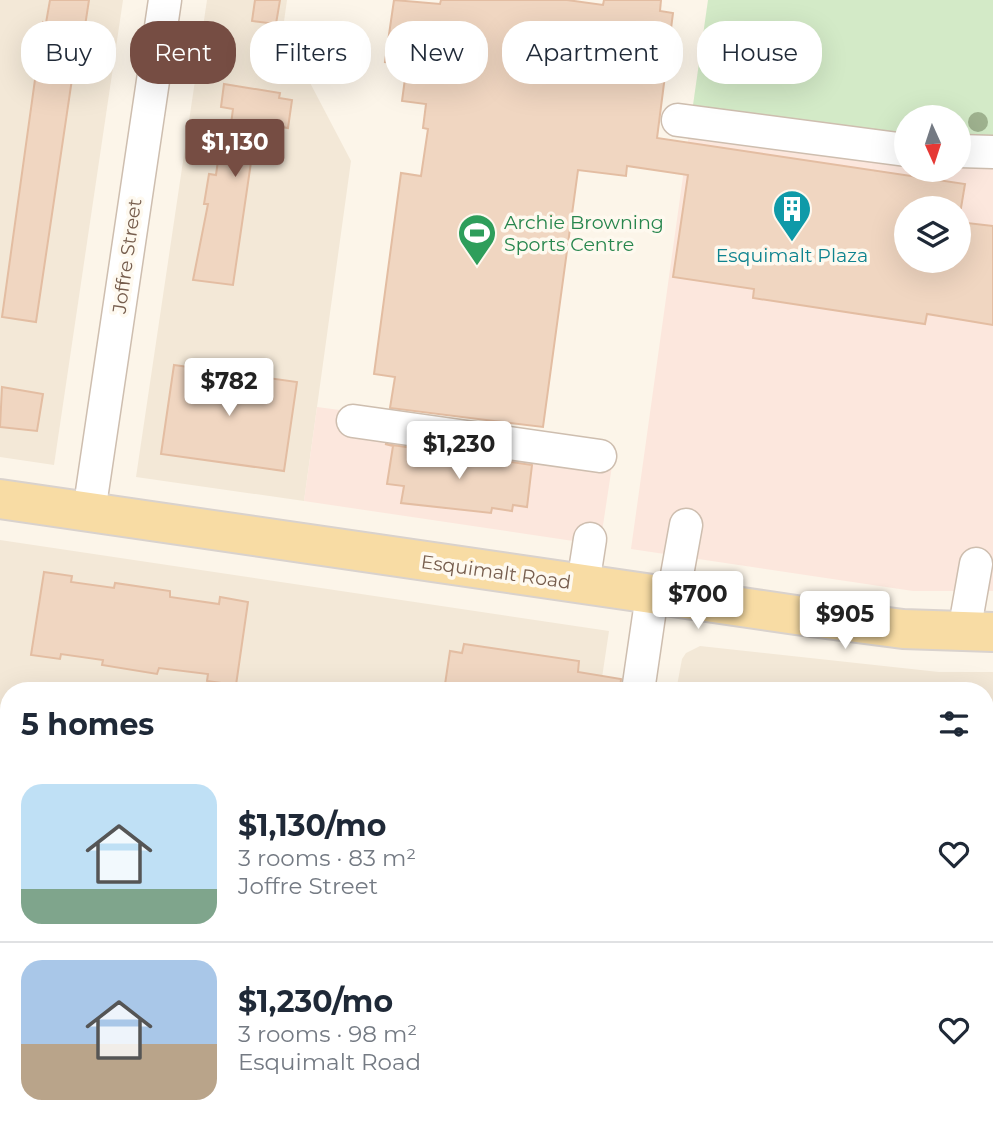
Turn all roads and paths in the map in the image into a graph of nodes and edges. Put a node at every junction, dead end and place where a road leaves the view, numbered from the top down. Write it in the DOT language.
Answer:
graph roads {
  1 [pos="164,0"];
  2 [pos="678,120"];
  3 [pos="894,148"];
  4 [pos="971,151"];
  5 [pos="993,152"];
  6 [pos="353,421"];
  7 [pos="600,456"];
  8 [pos="0,499"];
  9 [pos="89,512"];
  10 [pos="686,525"];
  11 [pos="590,539"];
  12 [pos="976,564"];
  13 [pos="583,584"];
  14 [pos="663,596"];
  15 [pos="979,632"];
  16 [pos="640,682"];
  1 -- 9 [label="street, Joffre Street"];
  2 -- 3 [label="street"];
  4 -- 5 [label="street"];
  6 -- 7 [label="street"];
  8 -- 9 [label="main road, Esquimalt Road"];
  9 -- 13 [label="main road, Esquimalt Road"];
  10 -- 14 [label="street"];
  11 -- 13 [label="street"];
  12 -- 15 [label="street"];
  13 -- 14 [label="main road, Esquimalt Road"];
  14 -- 15 [label="main road, Esquimalt Road"];
  14 -- 16 [label="street"];
}
